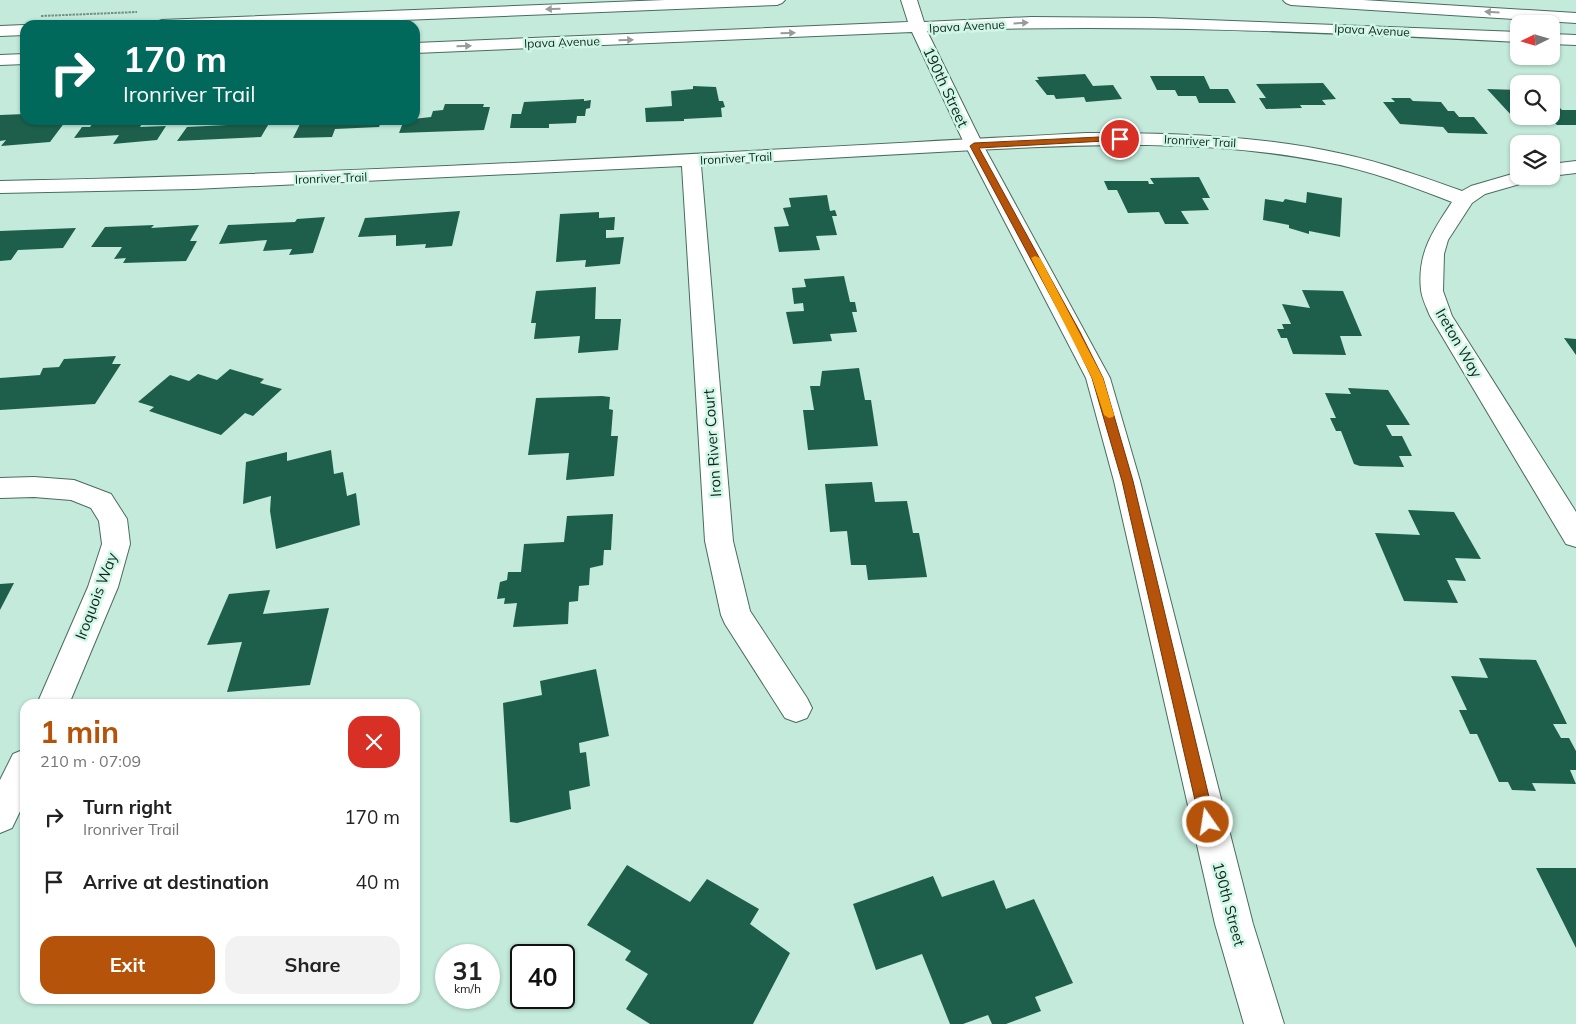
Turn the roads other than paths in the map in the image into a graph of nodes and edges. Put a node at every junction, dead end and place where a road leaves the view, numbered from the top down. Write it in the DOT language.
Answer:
graph roads {
  1 [pos="777,0"];
  2 [pos="908,0"];
  3 [pos="1291,0"];
  4 [pos="1576,18"];
  5 [pos="285,20"];
  6 [pos="918,28"];
  7 [pos="20,30"];
  8 [pos="0,32"];
  9 [pos="1510,37"];
  10 [pos="1560,39"];
  11 [pos="1576,40"];
  12 [pos="420,48"];
  13 [pos="20,59"];
  14 [pos="0,60"];
  15 [pos="974,146"];
  16 [pos="691,160"];
  17 [pos="1576,167"];
  18 [pos="1560,169"];
  19 [pos="1510,181"];
  20 [pos="0,187"];
  21 [pos="1464,199"];
  22 [pos="0,488"];
  23 [pos="1576,536"];
  24 [pos="55,699"];
  25 [pos="796,708"];
  26 [pos="20,775"];
  27 [pos="0,816"];
  28 [pos="1264,1024"];
  1 -- 5 [label="street, one-way"];
  2 -- 6 [label="street, 190th Street"];
  4 -- 3 [label="street, Ipava Avenue, one-way"];
  6 -- 9 [label="street, Ipava Avenue, one-way"];
  12 -- 6 [label="street, Ipava Avenue, one-way"];
  6 -- 15 [label="street, 190th Street"];
  7 -- 8 [label="street"];
  10 -- 11 [label="street"];
  13 -- 14 [label="street"];
  15 -- 16 [label="street, Ironriver Trail"];
  15 -- 21 [label="street, Ironriver Trail"];
  15 -- 28 [label="street, 190th Street"];
  16 -- 20 [label="street, Ironriver Trail"];
  16 -- 25 [label="street, Iron River Court"];
  17 -- 18 [label="street"];
  19 -- 21 [label="street"];
  21 -- 23 [label="street, Ireton Way"];
  22 -- 24 [label="street, Iroquois Way"];
  26 -- 27 [label="street"];
}
